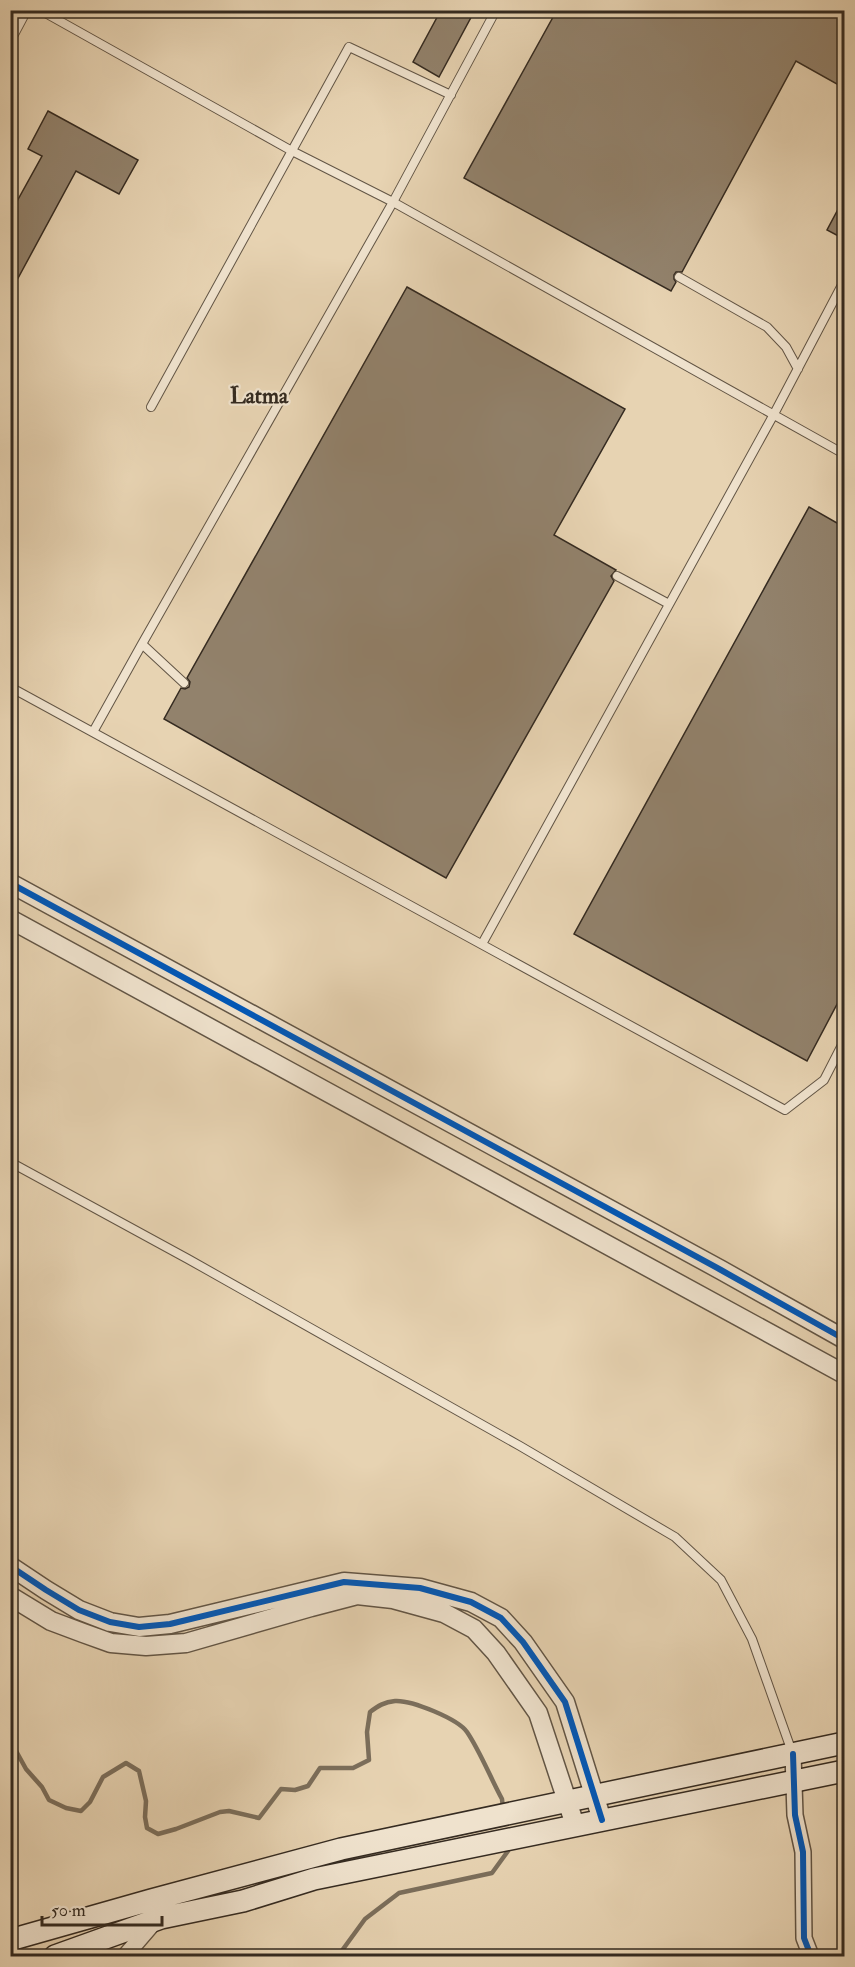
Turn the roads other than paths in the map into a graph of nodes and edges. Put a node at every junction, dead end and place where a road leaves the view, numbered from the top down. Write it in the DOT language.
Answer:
graph roads {
  1 [pos="27,10"];
  2 [pos="40,10"];
  3 [pos="496,10"];
  4 [pos="10,42"];
  5 [pos="451,95"];
  6 [pos="292,151"];
  7 [pos="393,202"];
  8 [pos="679,277"];
  9 [pos="844,281"];
  10 [pos="798,369"];
  11 [pos="151,407"];
  12 [pos="774,414"];
  13 [pos="844,454"];
  14 [pos="617,576"];
  15 [pos="669,604"];
  16 [pos="142,644"];
  17 [pos="184,683"];
  18 [pos="10,687"];
  19 [pos="93,732"];
  20 [pos="10,883"];
  21 [pos="10,919"];
  22 [pos="482,944"];
  23 [pos="844,1041"];
  24 [pos="10,1162"];
  25 [pos="844,1339"];
  26 [pos="844,1374"];
  27 [pos="10,1566"];
  28 [pos="10,1596"];
  29 [pos="844,1743"];
  30 [pos="793,1754"];
  31 [pos="844,1771"];
  32 [pos="795,1781"];
  33 [pos="595,1796"];
  34 [pos="568,1802"];
  35 [pos="602,1820"];
  36 [pos="575,1825"];
  37 [pos="156,1920"];
  38 [pos="10,1940"];
  39 [pos="55,1956"];
  40 [pos="125,1956"];
  41 [pos="811,1956"];
  1 -- 4 [label="lane"];
  2 -- 6 [label="lane"];
  3 -- 5 [label="lane"];
  5 -- 6 [label="lane"];
  5 -- 7 [label="lane"];
  6 -- 7 [label="lane"];
  6 -- 11 [label="lane"];
  7 -- 12 [label="lane"];
  7 -- 16 [label="lane"];
  8 -- 10 [label="lane"];
  9 -- 10 [label="lane"];
  10 -- 12 [label="lane"];
  12 -- 13 [label="lane"];
  12 -- 15 [label="lane"];
  14 -- 15 [label="lane"];
  15 -- 22 [label="lane"];
  16 -- 17 [label="lane"];
  16 -- 19 [label="lane"];
  18 -- 19 [label="lane"];
  19 -- 22 [label="lane"];
  20 -- 25 [label="street"];
  21 -- 26 [label="street"];
  22 -- 23 [label="lane"];
  24 -- 30 [label="lane"];
  27 -- 33 [label="street"];
  28 -- 34 [label="street"];
  29 -- 30 [label="main road"];
  30 -- 32 [label="street"];
  30 -- 33 [label="main road"];
  31 -- 32 [label="main road"];
  32 -- 35 [label="main road"];
  32 -- 41 [label="street"];
  33 -- 34 [label="main road"];
  33 -- 35 [label="street"];
  34 -- 36 [label="street"];
  34 -- 38 [label="main road"];
  35 -- 36 [label="main road"];
  36 -- 37 [label="main road"];
  37 -- 39 [label="main road"];
  37 -- 40 [label="street"];
}
